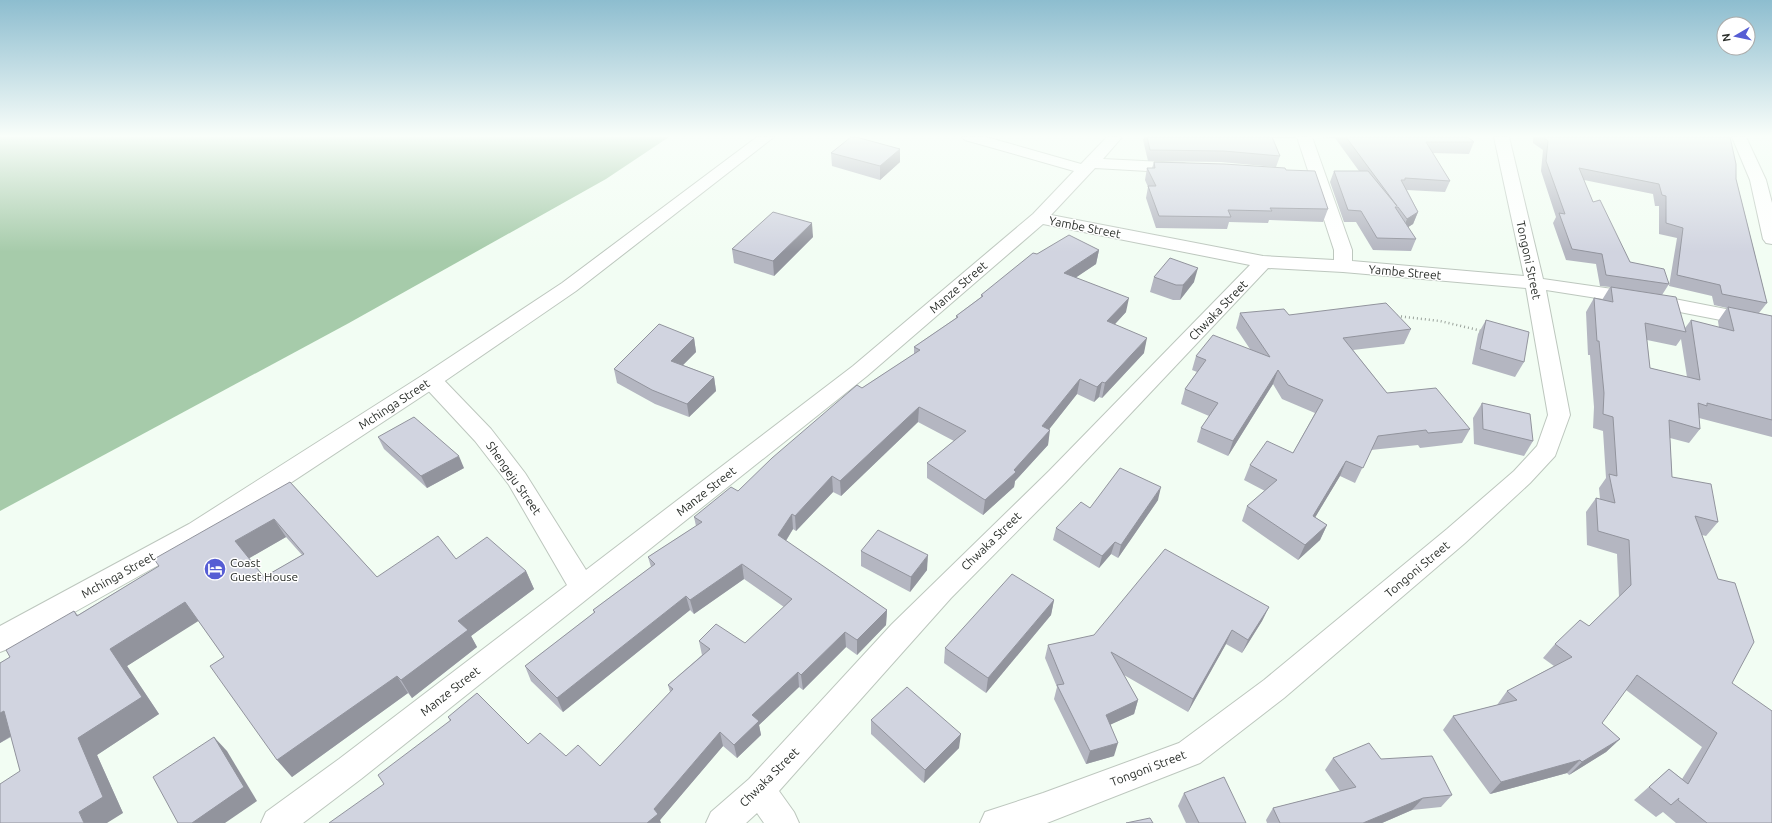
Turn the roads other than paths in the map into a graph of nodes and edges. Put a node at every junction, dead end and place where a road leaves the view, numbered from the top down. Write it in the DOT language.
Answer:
graph roads {
  1 [pos="716,175"];
  2 [pos="1077,175"];
  3 [pos="1311,175"];
  4 [pos="1511,175"];
  5 [pos="1756,175"];
  6 [pos="1038,218"];
  7 [pos="1771,230"];
  8 [pos="1263,262"];
  9 [pos="1343,266"];
  10 [pos="1535,283"];
  11 [pos="1772,324"];
  12 [pos="431,380"];
  13 [pos="582,587"];
  14 [pos="0,640"];
  15 [pos="760,790"];
  16 [pos="277,823"];
  17 [pos="722,823"];
  18 [pos="783,823"];
  19 [pos="996,823"];
  1 -- 12 [label="street, Mchinga Street"];
  2 -- 6 [label="street, Manze Street"];
  3 -- 9 [label="street"];
  4 -- 10 [label="street, Tongoni Street"];
  5 -- 7 [label="street"];
  6 -- 8 [label="street, Yambe Street"];
  6 -- 13 [label="street, Manze Street"];
  8 -- 9 [label="street, Yambe Street"];
  8 -- 15 [label="street, Chwaka Street"];
  9 -- 10 [label="street, Yambe Street"];
  10 -- 11 [label="street, Yambe Street"];
  10 -- 19 [label="street, Tongoni Street"];
  12 -- 13 [label="street, Shengeju Street"];
  12 -- 14 [label="street, Mchinga Street"];
  13 -- 16 [label="street, Manze Street"];
  15 -- 17 [label="street, Chwaka Street"];
  15 -- 18 [label="street"];
}
